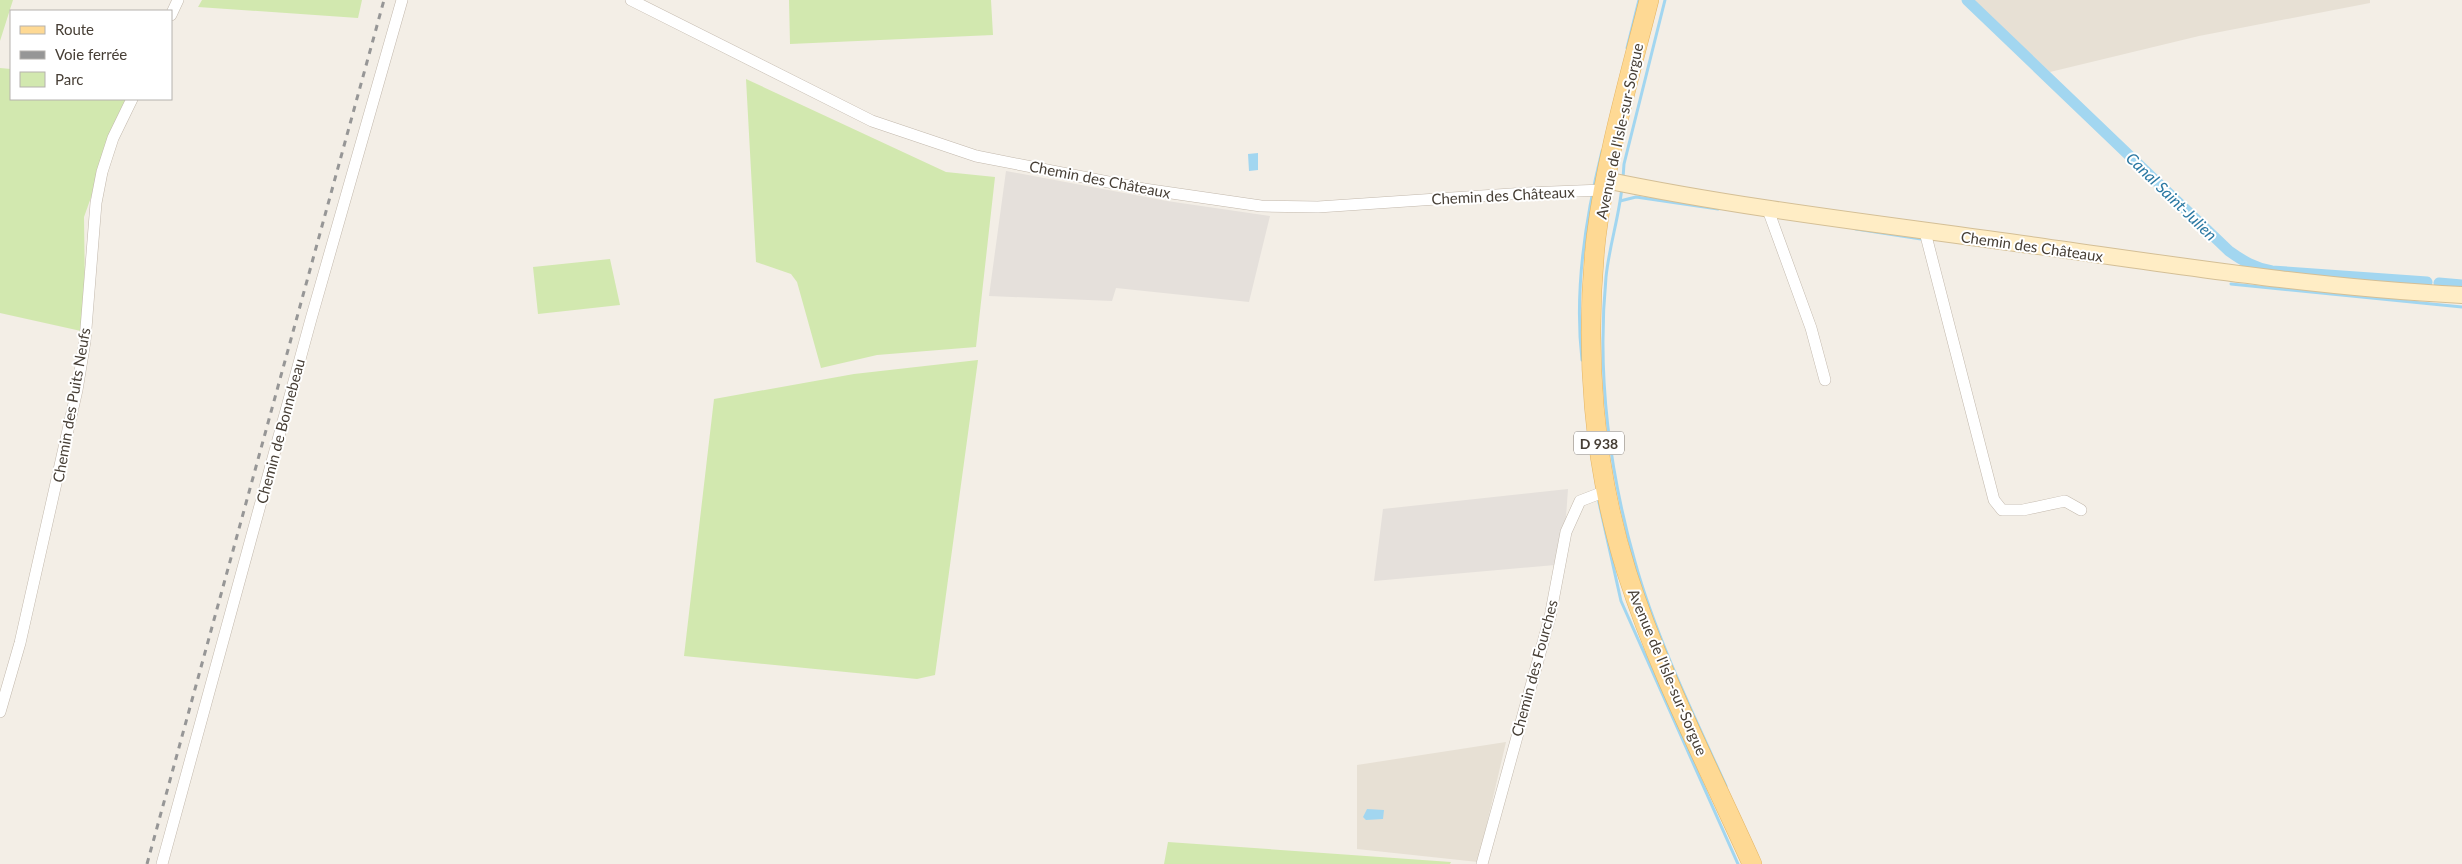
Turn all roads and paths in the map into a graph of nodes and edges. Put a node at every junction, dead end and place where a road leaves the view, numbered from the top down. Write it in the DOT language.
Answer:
graph roads {
  1 [pos="178,0"];
  2 [pos="402,0"];
  3 [pos="631,0"];
  4 [pos="1649,0"];
  5 [pos="172,13"];
  6 [pos="132,100"];
  7 [pos="1604,185"];
  8 [pos="1767,207"];
  9 [pos="1925,232"];
  10 [pos="2462,295"];
  11 [pos="1825,380"];
  12 [pos="1606,491"];
  13 [pos="2081,510"];
  14 [pos="0,712"];
  15 [pos="162,864"];
  16 [pos="1482,864"];
  17 [pos="1752,864"];
  1 -- 5 [label="street"];
  2 -- 15 [label="street, Chemin de Bonnebeau"];
  3 -- 7 [label="street, Chemin des Châteaux"];
  4 -- 7 [label="main road, Avenue de l'Isle-sur-Sorgue / D 938"];
  6 -- 14 [label="street, Chemin des Puits Neufs"];
  7 -- 8 [label="street, Chemin des Châteaux"];
  7 -- 12 [label="main road, Avenue de l'Isle-sur-Sorgue / D 938"];
  8 -- 9 [label="street, Chemin des Châteaux"];
  8 -- 11 [label="street"];
  9 -- 10 [label="street, Chemin des Châteaux"];
  9 -- 13 [label="street"];
  12 -- 16 [label="street, Chemin des Fourches"];
  12 -- 17 [label="main road, Avenue de l'Isle-sur-Sorgue / D 938"];
}
